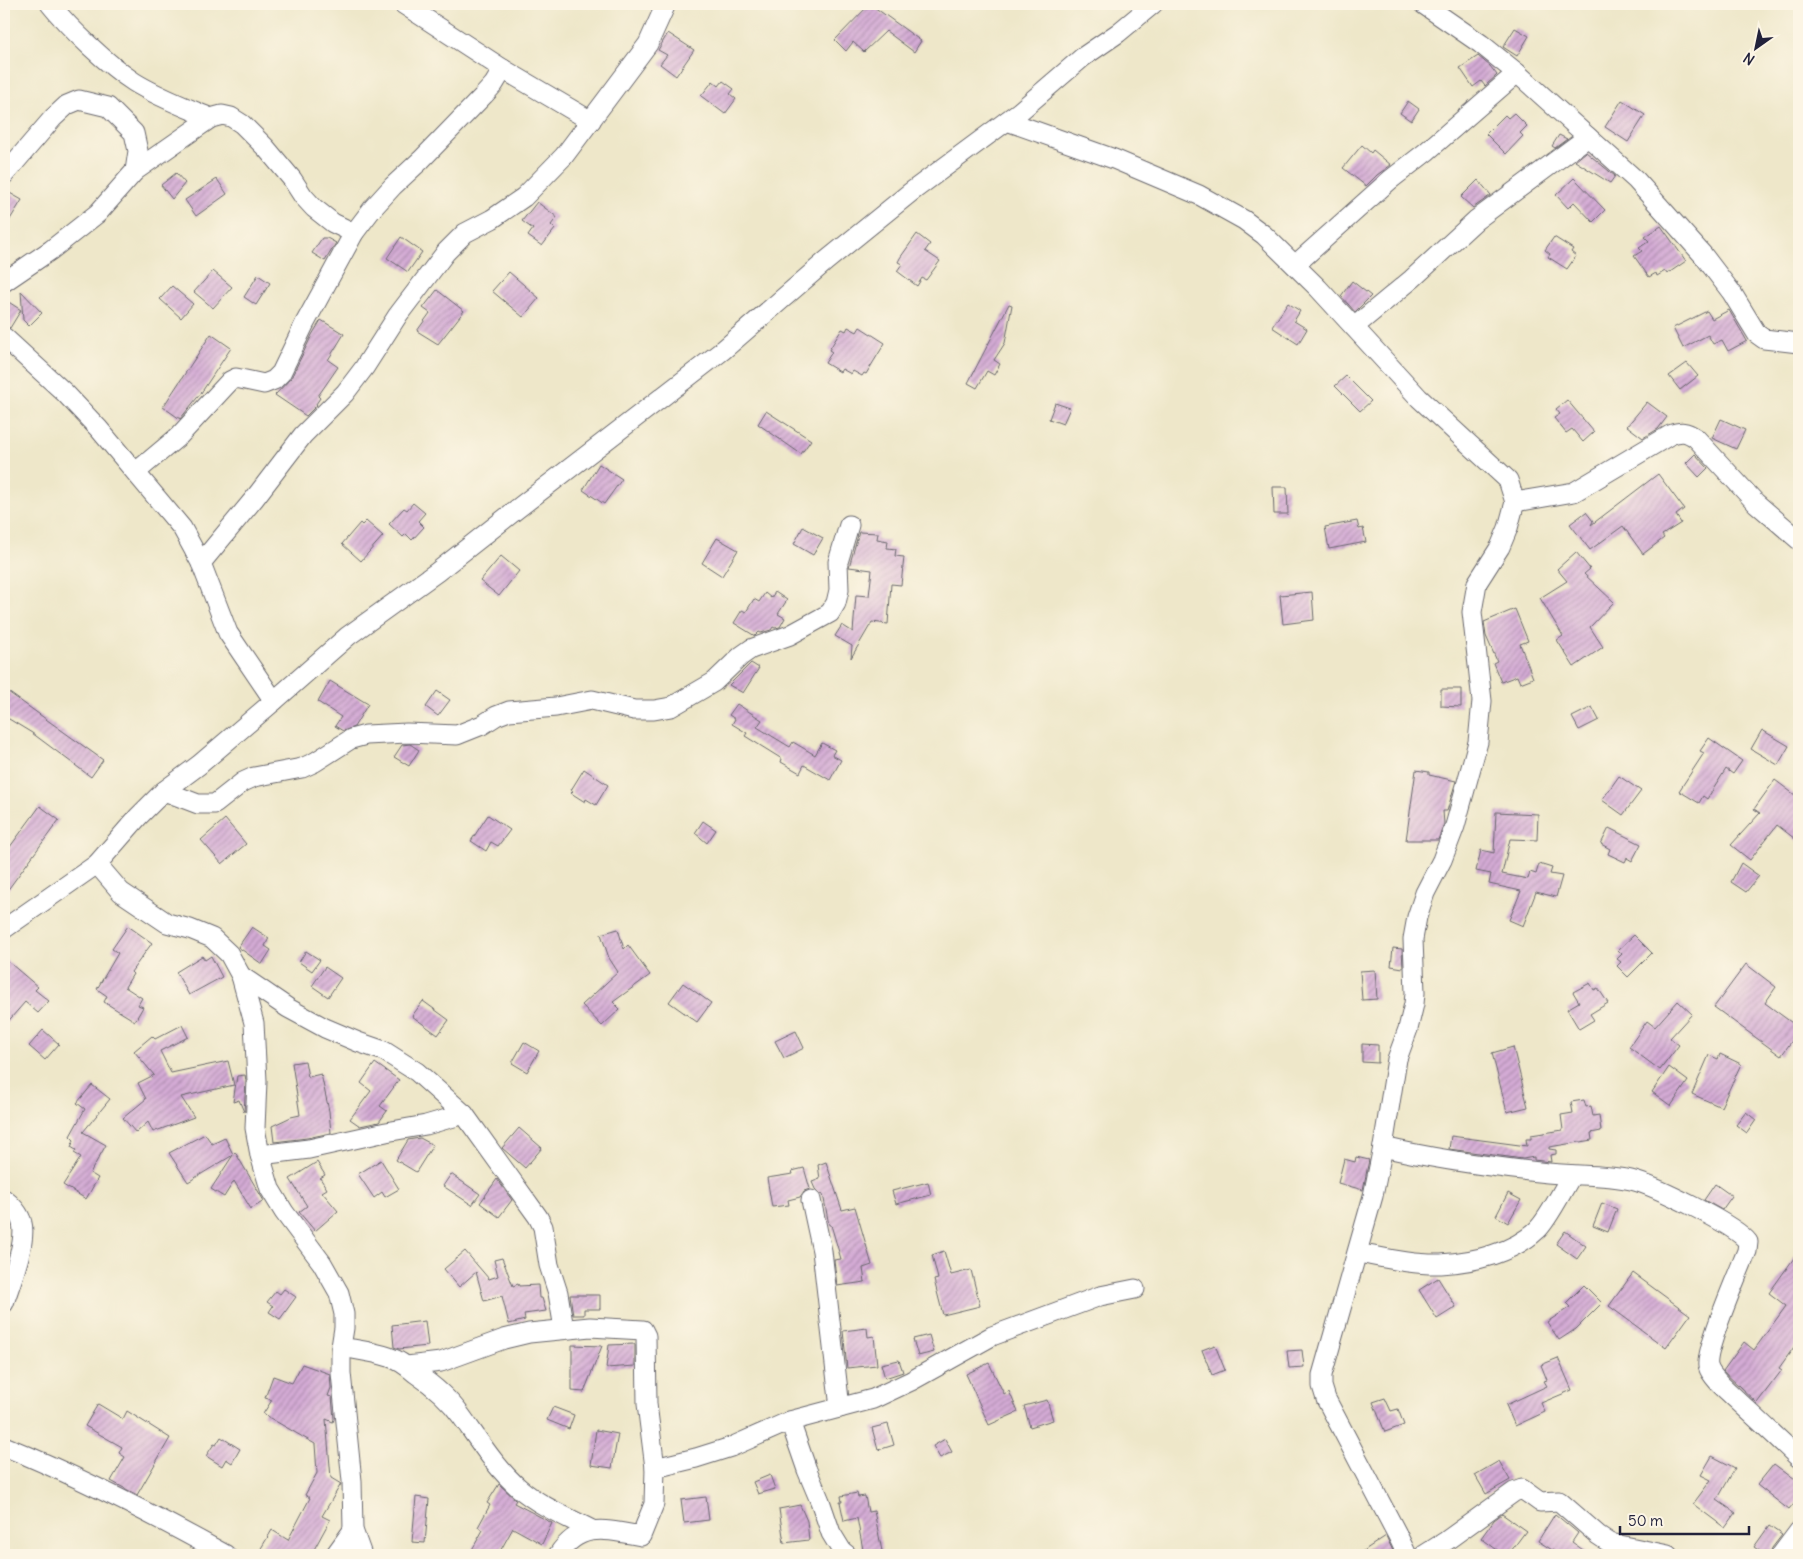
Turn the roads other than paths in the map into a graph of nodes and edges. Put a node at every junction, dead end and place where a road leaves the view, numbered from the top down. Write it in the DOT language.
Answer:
graph roads {
  1 [pos="50,4"];
  2 [pos="402,4"];
  3 [pos="666,4"];
  4 [pos="1153,4"];
  5 [pos="1423,4"];
  6 [pos="503,69"];
  7 [pos="1517,73"];
  8 [pos="211,118"];
  9 [pos="591,121"];
  10 [pos="1007,121"];
  11 [pos="1588,137"];
  12 [pos="136,171"];
  13 [pos="4,175"];
  14 [pos="354,233"];
  15 [pos="1295,265"];
  16 [pos="4,282"];
  17 [pos="1354,327"];
  18 [pos="4,337"];
  19 [pos="1799,343"];
  20 [pos="136,472"];
  21 [pos="1515,502"];
  22 [pos="849,525"];
  23 [pos="1799,540"];
  24 [pos="201,563"];
  25 [pos="274,701"];
  26 [pos="164,791"];
  27 [pos="97,864"];
  28 [pos="4,929"];
  29 [pos="241,976"];
  30 [pos="464,1114"];
  31 [pos="1383,1147"];
  32 [pos="260,1155"];
  33 [pos="1572,1175"];
  34 [pos="4,1199"];
  35 [pos="811,1200"];
  36 [pos="1358,1253"];
  37 [pos="1136,1289"];
  38 [pos="4,1303"];
  39 [pos="564,1329"];
  40 [pos="341,1347"];
  41 [pos="407,1366"];
  42 [pos="840,1408"];
  43 [pos="790,1421"];
  44 [pos="4,1446"];
  45 [pos="1799,1458"];
  46 [pos="655,1468"];
  47 [pos="568,1518"];
  48 [pos="353,1530"];
  49 [pos="592,1530"];
  50 [pos="571,1539"];
  51 [pos="226,1555"];
  52 [pos="335,1555"];
  53 [pos="362,1555"];
  54 [pos="558,1555"];
  55 [pos="848,1555"];
  56 [pos="1407,1555"];
  57 [pos="1424,1555"];
  58 [pos="1668,1555"];
  1 -- 8 [label="street"];
  2 -- 6 [label="street"];
  3 -- 9 [label="street"];
  4 -- 10 [label="street"];
  5 -- 7 [label="street"];
  6 -- 9 [label="street"];
  6 -- 14 [label="street"];
  7 -- 11 [label="street"];
  7 -- 15 [label="street"];
  8 -- 12 [label="street"];
  8 -- 14 [label="street"];
  9 -- 24 [label="street"];
  10 -- 15 [label="street"];
  10 -- 25 [label="street"];
  11 -- 17 [label="street"];
  11 -- 19 [label="street"];
  12 -- 13 [label="street"];
  12 -- 16 [label="street"];
  14 -- 20 [label="street"];
  15 -- 17 [label="street"];
  17 -- 21 [label="street"];
  18 -- 20 [label="street"];
  20 -- 24 [label="street"];
  21 -- 23 [label="street"];
  21 -- 31 [label="street"];
  22 -- 26 [label="street"];
  24 -- 25 [label="street"];
  25 -- 26 [label="street"];
  26 -- 27 [label="street"];
  27 -- 28 [label="street"];
  27 -- 29 [label="street"];
  29 -- 30 [label="street"];
  29 -- 32 [label="street"];
  30 -- 32 [label="street"];
  30 -- 39 [label="street"];
  31 -- 33 [label="street"];
  31 -- 36 [label="street"];
  32 -- 40 [label="street"];
  33 -- 36 [label="street"];
  33 -- 45 [label="street"];
  34 -- 38 [label="street"];
  35 -- 42 [label="street"];
  36 -- 56 [label="street"];
  37 -- 42 [label="street"];
  39 -- 41 [label="street"];
  39 -- 46 [label="street"];
  40 -- 41 [label="street"];
  40 -- 48 [label="street"];
  41 -- 47 [label="street"];
  42 -- 43 [label="street"];
  43 -- 46 [label="street"];
  43 -- 55 [label="street"];
  44 -- 51 [label="street"];
  46 -- 49 [label="street"];
  47 -- 49 [label="street"];
  47 -- 50 [label="street"];
  48 -- 52 [label="street"];
  48 -- 53 [label="street"];
  49 -- 50 [label="street"];
  50 -- 54 [label="street"];
  57 -- 58 [label="street"];
}
